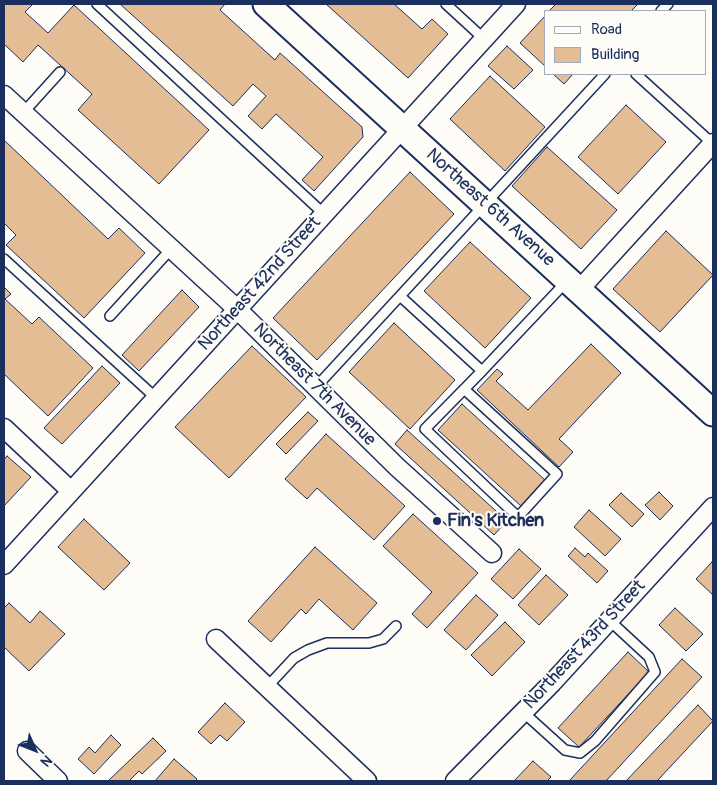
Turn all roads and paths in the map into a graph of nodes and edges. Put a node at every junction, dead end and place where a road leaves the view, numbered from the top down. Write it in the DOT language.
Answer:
graph roads {
  1 [pos="97,4"];
  2 [pos="266,4"];
  3 [pos="446,4"];
  4 [pos="516,4"];
  5 [pos="484,39"];
  6 [pos="60,72"];
  7 [pos="605,75"];
  8 [pos="637,75"];
  9 [pos="4,95"];
  10 [pos="23,113"];
  11 [pos="402,128"];
  12 [pos="713,143"];
  13 [pos="485,204"];
  14 [pos="324,214"];
  15 [pos="171,249"];
  16 [pos="4,259"];
  17 [pos="574,285"];
  18 [pos="400,296"];
  19 [pos="237,309"];
  20 [pos="110,316"];
  21 [pos="482,371"];
  22 [pos="316,387"];
  23 [pos="464,389"];
  24 [pos="156,398"];
  25 [pos="713,413"];
  26 [pos="4,428"];
  27 [pos="71,491"];
  28 [pos="713,507"];
  29 [pos="492,553"];
  30 [pos="4,565"];
  31 [pos="609,620"];
  32 [pos="396,626"];
  33 [pos="216,639"];
  34 [pos="267,687"];
  35 [pos="523,712"];
  36 [pos="27,751"];
  37 [pos="58,781"];
  38 [pos="367,781"];
  39 [pos="455,781"];
  1 -- 14 [label="lane"];
  2 -- 11 [label="street, Northeast 6th Avenue"];
  3 -- 5 [label="lane"];
  4 -- 5 [label="street, Northeast 42nd Street"];
  5 -- 11 [label="street, Northeast 42nd Street"];
  6 -- 10 [label="lane"];
  7 -- 13 [label="lane"];
  8 -- 12 [label="lane"];
  9 -- 10 [label="street, Northeast 7th Avenue"];
  10 -- 15 [label="street, Northeast 7th Avenue"];
  11 -- 13 [label="street, Northeast 6th Avenue"];
  11 -- 14 [label="street, Northeast 42nd Street"];
  12 -- 17 [label="street"];
  13 -- 17 [label="street, Northeast 6th Avenue"];
  13 -- 18 [label="lane"];
  14 -- 19 [label="street, Northeast 42nd Street"];
  15 -- 19 [label="street, Northeast 7th Avenue"];
  15 -- 20 [label="lane"];
  16 -- 24 [label="lane"];
  17 -- 21 [label="lane"];
  17 -- 25 [label="street, Northeast 6th Avenue"];
  18 -- 21 [label="lane"];
  18 -- 22 [label="lane"];
  19 -- 22 [label="street, Northeast 7th Avenue"];
  19 -- 24 [label="street, Northeast 42nd Street"];
  21 -- 23 [label="lane"];
  22 -- 29 [label="street, Northeast 7th Avenue"];
  23 -- 23 [label="lane"];
  24 -- 27 [label="street, Northeast 42nd Street"];
  26 -- 27 [label="street"];
  27 -- 30 [label="street, Northeast 42nd Street"];
  28 -- 31 [label="street, Northeast 43rd Street"];
  31 -- 35 [label="street, Northeast 43rd Street"];
  31 -- 35 [label="lane"];
  32 -- 34 [label="lane"];
  33 -- 34 [label="street"];
  34 -- 38 [label="street"];
  35 -- 39 [label="street, Northeast 43rd Street"];
  36 -- 37 [label="street"];
}
